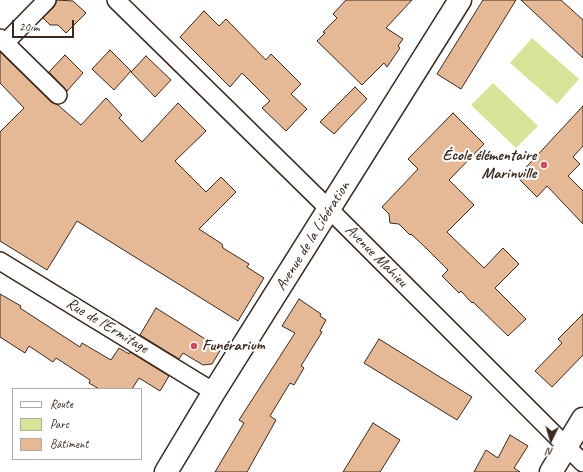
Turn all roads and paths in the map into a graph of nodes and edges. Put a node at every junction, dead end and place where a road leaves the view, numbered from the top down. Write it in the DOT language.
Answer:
graph roads {
  1 [pos="47,0"];
  2 [pos="116,0"];
  3 [pos="460,0"];
  4 [pos="3,40"];
  5 [pos="58,94"];
  6 [pos="329,209"];
  7 [pos="0,261"];
  8 [pos="214,392"];
  9 [pos="583,419"];
  10 [pos="566,446"];
  11 [pos="583,463"];
  12 [pos="166,472"];
  13 [pos="550,472"];
  1 -- 4 [label="street"];
  2 -- 6 [label="street, Avenue Mahieu"];
  3 -- 6 [label="main road, Avenue de la Libération"];
  4 -- 5 [label="street"];
  6 -- 8 [label="main road, Avenue de la Libération"];
  6 -- 10 [label="street, Avenue Mahieu"];
  7 -- 8 [label="street, Rue de l'Ermitage"];
  8 -- 12 [label="main road, Avenue de la Libération"];
  9 -- 10 [label="main road"];
  10 -- 11 [label="street, Avenue Mahieu"];
  10 -- 13 [label="main road"];
}
